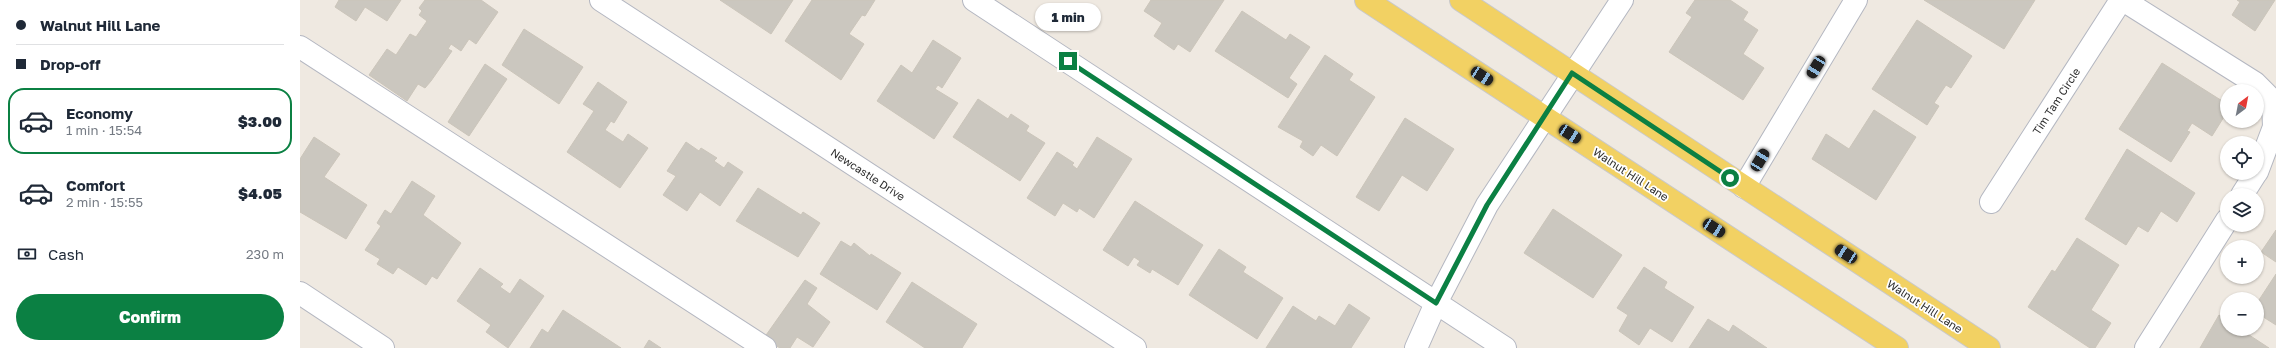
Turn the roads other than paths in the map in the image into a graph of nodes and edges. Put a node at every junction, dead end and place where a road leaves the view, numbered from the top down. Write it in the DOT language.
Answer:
graph roads {
  1 [pos="601,0"];
  2 [pos="974,0"];
  3 [pos="1366,0"];
  4 [pos="1461,0"];
  5 [pos="1622,0"];
  6 [pos="1856,0"];
  7 [pos="2122,0"];
  8 [pos="300,46"];
  9 [pos="1572,73"];
  10 [pos="1544,117"];
  11 [pos="2264,153"];
  12 [pos="1744,187"];
  13 [pos="1991,202"];
  14 [pos="2220,231"];
  15 [pos="300,293"];
  16 [pos="1436,303"];
  17 [pos="383,348"];
  18 [pos="765,348"];
  19 [pos="1135,348"];
  20 [pos="1416,348"];
  21 [pos="1505,348"];
  22 [pos="1897,348"];
  23 [pos="1989,348"];
  24 [pos="2146,348"];
  1 -- 19 [label="street, Newcastle Drive"];
  2 -- 16 [label="street"];
  3 -- 10 [label="main road, Walnut Hill Lane"];
  4 -- 9 [label="main road, Walnut Hill Lane"];
  5 -- 9 [label="street"];
  6 -- 12 [label="street"];
  7 -- 11 [label="street"];
  7 -- 13 [label="street, Tim Tam Circle"];
  8 -- 18 [label="street"];
  9 -- 10 [label="street"];
  9 -- 12 [label="main road, Walnut Hill Lane"];
  10 -- 16 [label="street"];
  10 -- 22 [label="main road, Walnut Hill Lane"];
  12 -- 23 [label="main road, Walnut Hill Lane"];
  14 -- 24 [label="street"];
  15 -- 17 [label="street"];
  16 -- 20 [label="street"];
  16 -- 21 [label="street"];
}
